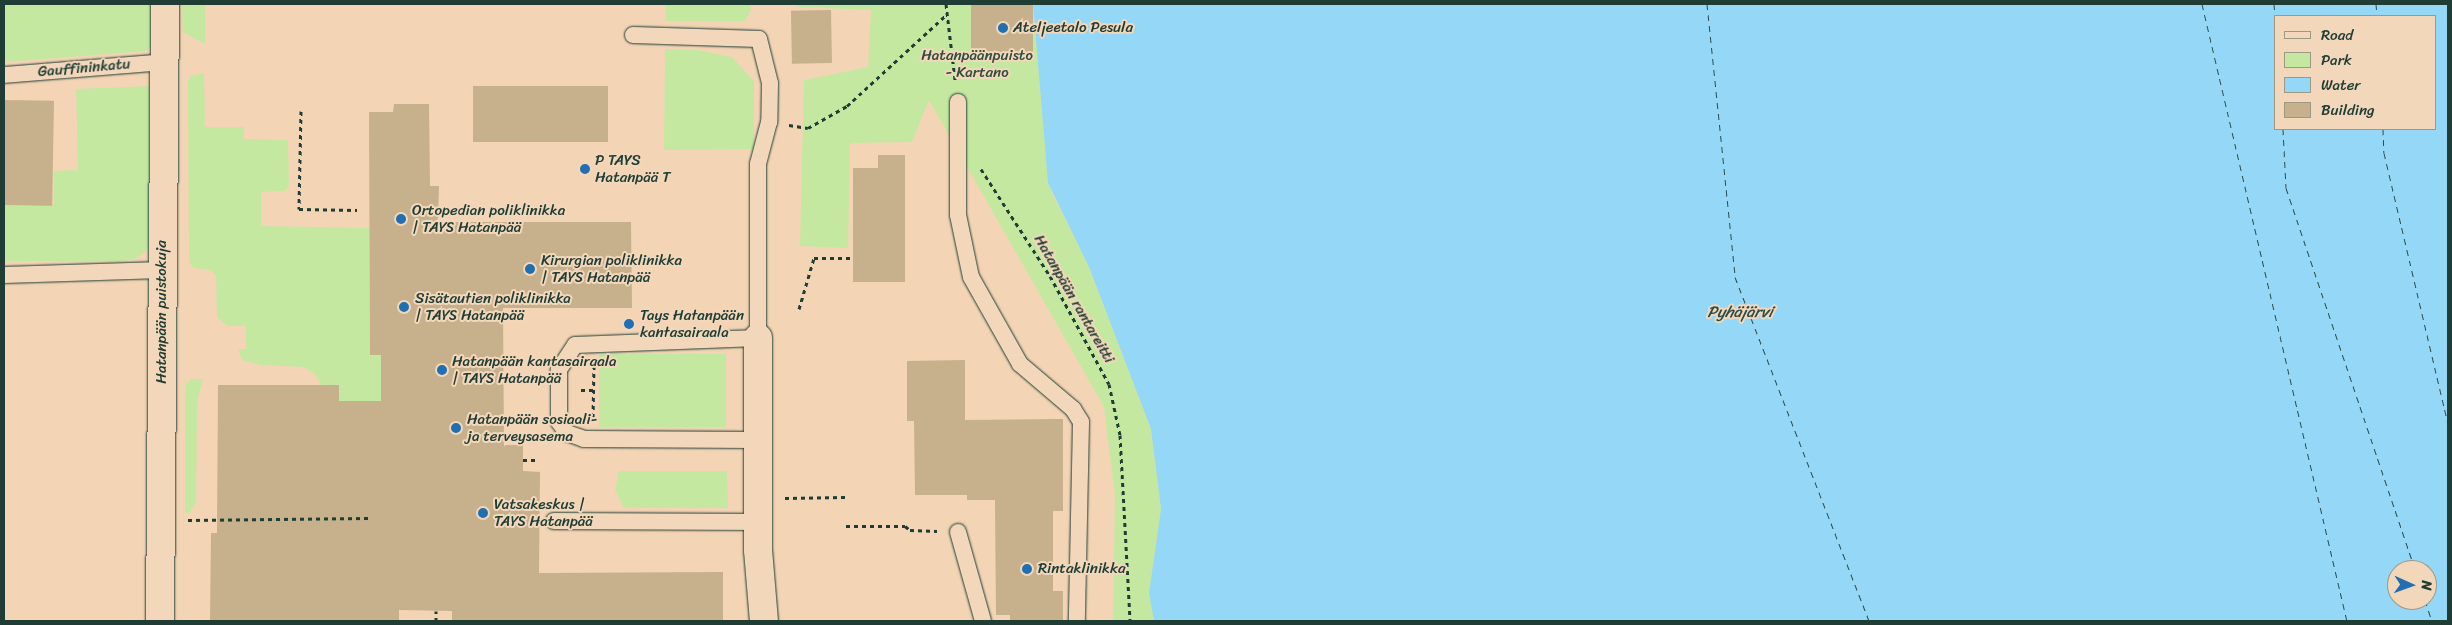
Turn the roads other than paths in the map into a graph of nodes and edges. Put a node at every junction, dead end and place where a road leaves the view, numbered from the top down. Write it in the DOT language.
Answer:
graph roads {
  1 [pos="164,4"];
  2 [pos="633,35"];
  3 [pos="165,62"];
  4 [pos="4,75"];
  5 [pos="958,102"];
  6 [pos="162,270"];
  7 [pos="4,274"];
  8 [pos="758,338"];
  9 [pos="757,440"];
  10 [pos="758,510"];
  11 [pos="554,521"];
  12 [pos="958,532"];
  13 [pos="160,621"];
  14 [pos="764,621"];
  15 [pos="983,621"];
  16 [pos="1077,621"];
  1 -- 3 [label="street, Hatanpään puistokuja"];
  2 -- 8 [label="lane"];
  3 -- 4 [label="lane, Gauffininkatu"];
  3 -- 6 [label="street, Hatanpään puistokuja"];
  5 -- 16 [label="lane"];
  6 -- 7 [label="lane"];
  6 -- 13 [label="street, Hatanpään puistokuja"];
  8 -- 9 [label="street"];
  8 -- 9 [label="lane"];
  9 -- 10 [label="street"];
  10 -- 11 [label="lane"];
  10 -- 14 [label="street"];
  12 -- 15 [label="lane"];
}
